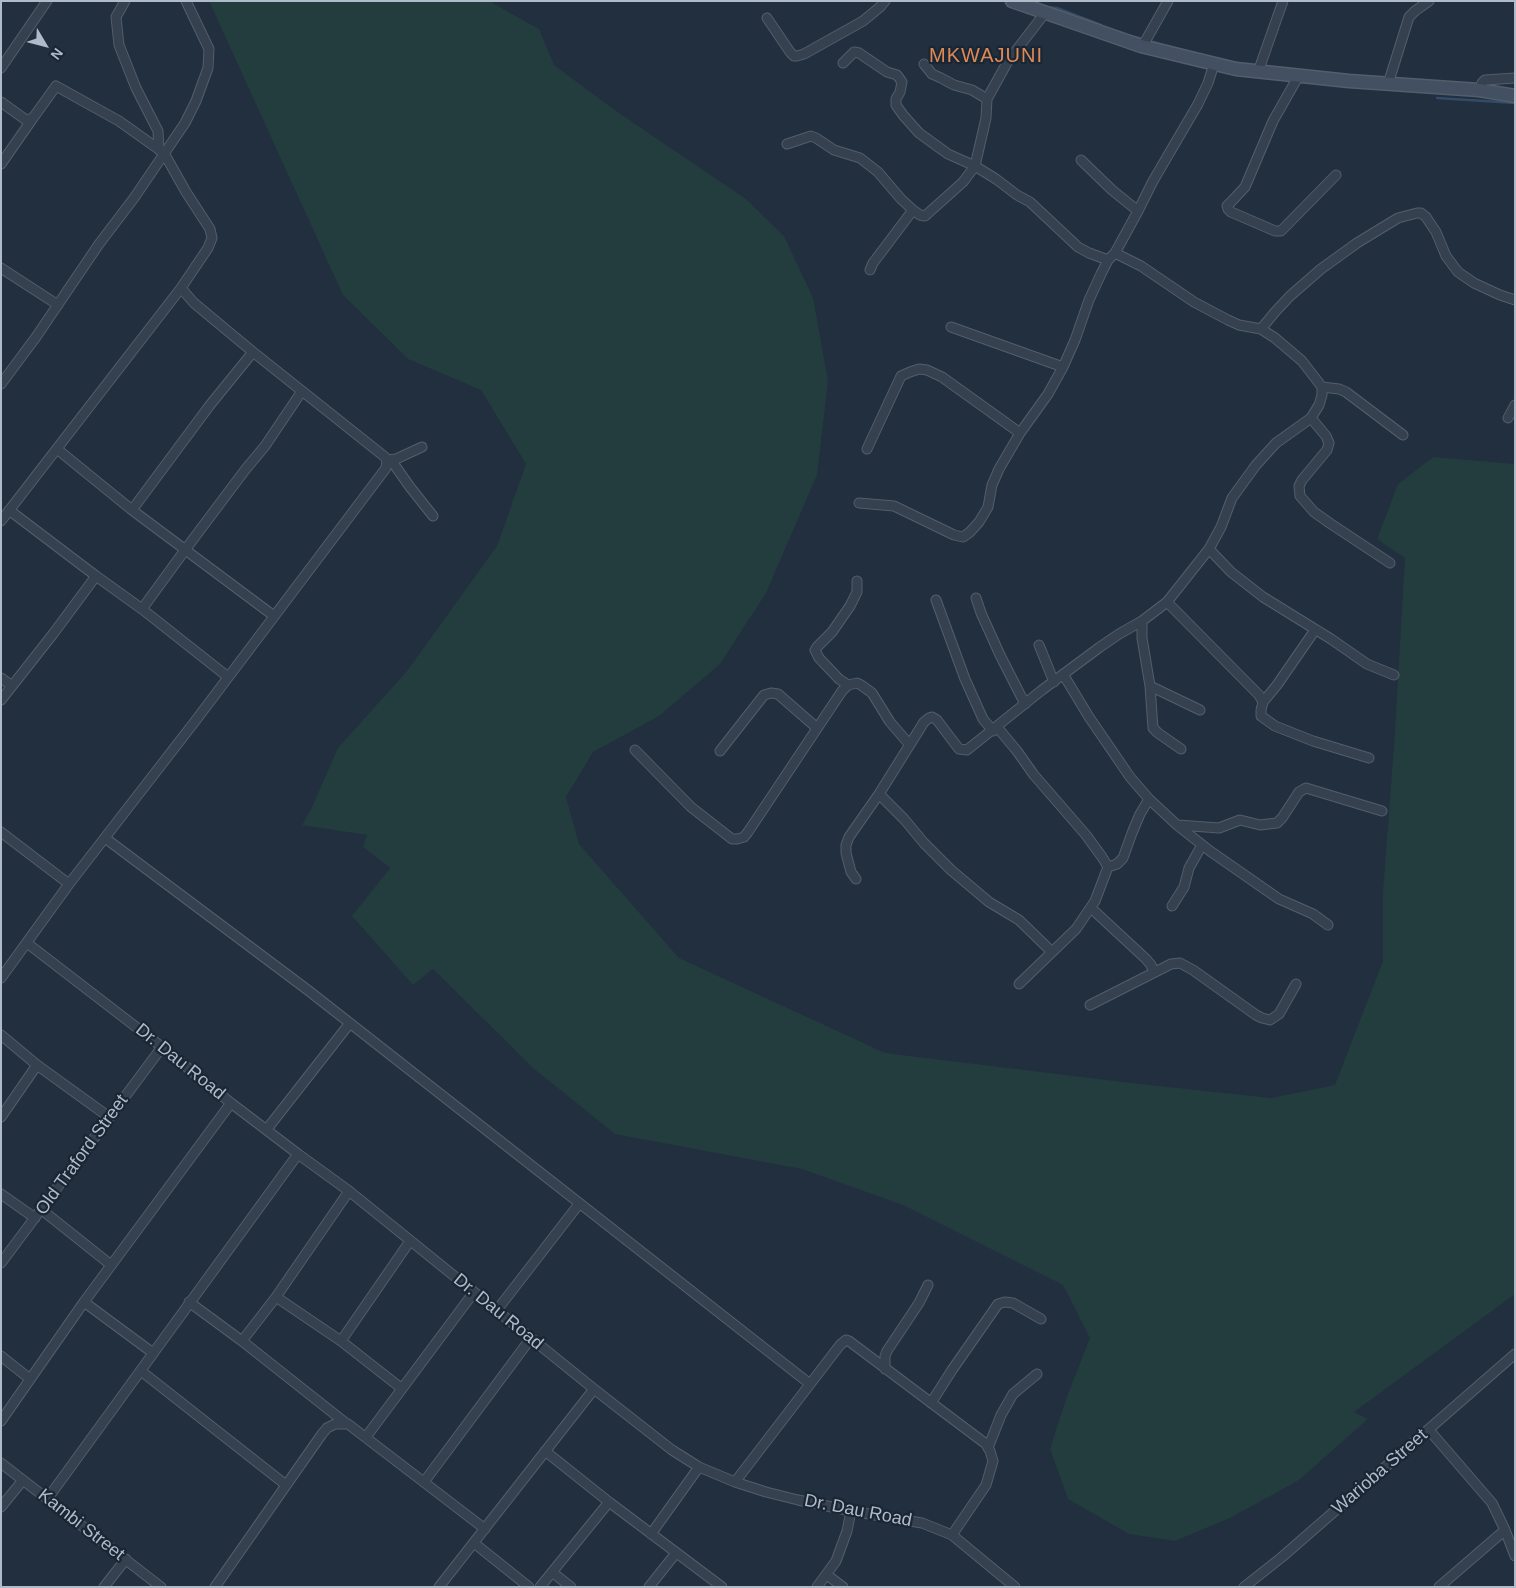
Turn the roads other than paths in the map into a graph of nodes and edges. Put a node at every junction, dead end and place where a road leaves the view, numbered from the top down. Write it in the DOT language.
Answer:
graph roads {
  1 [pos="47,1"];
  2 [pos="125,1"];
  3 [pos="186,1"];
  4 [pos="885,1"];
  5 [pos="1012,1"];
  6 [pos="1168,1"];
  7 [pos="1283,1"];
  8 [pos="1428,1"];
  9 [pos="1045,13"];
  10 [pos="768,18"];
  11 [pos="1141,46"];
  12 [pos="843,62"];
  13 [pos="924,64"];
  14 [pos="1214,64"];
  15 [pos="1,68"];
  16 [pos="1258,72"];
  17 [pos="1298,77"];
  18 [pos="1515,78"];
  19 [pos="1388,84"];
  20 [pos="1479,90"];
  21 [pos="1515,96"];
  22 [pos="987,99"];
  23 [pos="1,102"];
  24 [pos="33,118"];
  25 [pos="787,144"];
  26 [pos="162,152"];
  27 [pos="1081,160"];
  28 [pos="1,164"];
  29 [pos="975,166"];
  30 [pos="1336,175"];
  31 [pos="913,210"];
  32 [pos="1138,211"];
  33 [pos="1115,253"];
  34 [pos="1108,260"];
  35 [pos="1,268"];
  36 [pos="870,270"];
  37 [pos="181,288"];
  38 [pos="1515,300"];
  39 [pos="58,305"];
  40 [pos="951,327"];
  41 [pos="1261,329"];
  42 [pos="253,352"];
  43 [pos="1063,368"];
  44 [pos="1,384"];
  45 [pos="1322,387"];
  46 [pos="302,391"];
  47 [pos="1515,405"];
  48 [pos="1311,418"];
  49 [pos="1508,418"];
  50 [pos="1020,433"];
  51 [pos="1403,435"];
  52 [pos="422,446"];
  53 [pos="57,449"];
  54 [pos="867,449"];
  55 [pos="389,460"];
  56 [pos="859,503"];
  57 [pos="9,510"];
  58 [pos="132,510"];
  59 [pos="433,516"];
  60 [pos="1,521"];
  61 [pos="1209,549"];
  62 [pos="185,550"];
  63 [pos="1390,563"];
  64 [pos="96,576"];
  65 [pos="857,581"];
  66 [pos="976,598"];
  67 [pos="936,600"];
  68 [pos="1167,602"];
  69 [pos="142,609"];
  70 [pos="274,616"];
  71 [pos="1142,621"];
  72 [pos="1315,630"];
  73 [pos="1039,646"];
  74 [pos="1064,674"];
  75 [pos="1394,675"];
  76 [pos="228,677"];
  77 [pos="1,678"];
  78 [pos="1054,682"];
  79 [pos="848,685"];
  80 [pos="12,686"];
  81 [pos="1150,686"];
  82 [pos="1,700"];
  83 [pos="1263,702"];
  84 [pos="1025,704"];
  85 [pos="1200,710"];
  86 [pos="817,728"];
  87 [pos="995,729"];
  88 [pos="909,744"];
  89 [pos="1181,749"];
  90 [pos="635,750"];
  91 [pos="720,751"];
  92 [pos="1369,758"];
  93 [pos="879,794"];
  94 [pos="1149,799"];
  95 [pos="1382,810"];
  96 [pos="1177,825"];
  97 [pos="1,832"];
  98 [pos="106,838"];
  99 [pos="1202,845"];
  100 [pos="1108,867"];
  101 [pos="856,879"];
  102 [pos="69,884"];
  103 [pos="1172,906"];
  104 [pos="1091,908"];
  105 [pos="1328,925"];
  106 [pos="27,944"];
  107 [pos="1052,952"];
  108 [pos="1154,972"];
  109 [pos="1,978"];
  110 [pos="1019,984"];
  111 [pos="1296,984"];
  112 [pos="1090,1005"];
  113 [pos="350,1023"];
  114 [pos="1,1035"];
  115 [pos="162,1046"];
  116 [pos="37,1065"];
  117 [pos="231,1103"];
  118 [pos="1,1117"];
  119 [pos="109,1117"];
  120 [pos="267,1129"];
  121 [pos="298,1154"];
  122 [pos="349,1190"];
  123 [pos="1,1194"];
  124 [pos="579,1204"];
  125 [pos="42,1210"];
  126 [pos="36,1218"];
  127 [pos="410,1241"];
  128 [pos="1,1263"];
  129 [pos="111,1266"];
  130 [pos="928,1285"];
  131 [pos="474,1292"];
  132 [pos="276,1297"];
  133 [pos="84,1302"];
  134 [pos="189,1302"];
  135 [pos="497,1310"];
  136 [pos="1041,1319"];
  137 [pos="531,1338"];
  138 [pos="242,1341"];
  139 [pos="341,1341"];
  140 [pos="152,1353"];
  141 [pos="1515,1354"];
  142 [pos="1,1356"];
  143 [pos="886,1369"];
  144 [pos="141,1371"];
  145 [pos="1036,1374"];
  146 [pos="30,1379"];
  147 [pos="810,1384"];
  148 [pos="401,1388"];
  149 [pos="594,1389"];
  150 [pos="931,1403"];
  151 [pos="1,1421"];
  152 [pos="348,1424"];
  153 [pos="1429,1430"];
  154 [pos="366,1437"];
  155 [pos="988,1448"];
  156 [pos="545,1452"];
  157 [pos="1,1463"];
  158 [pos="699,1467"];
  159 [pos="24,1480"];
  160 [pos="424,1482"];
  161 [pos="735,1482"];
  162 [pos="286,1484"];
  163 [pos="48,1498"];
  164 [pos="609,1502"];
  165 [pos="1,1507"];
  166 [pos="851,1511"];
  167 [pos="485,1529"];
  168 [pos="1506,1530"];
  169 [pos="651,1534"];
  170 [pos="952,1535"];
  171 [pos="474,1543"];
  172 [pos="676,1553"];
  173 [pos="1515,1556"];
  174 [pos="126,1559"];
  175 [pos="552,1572"];
  176 [pos="827,1575"];
  177 [pos="104,1587"];
  178 [pos="161,1587"];
  179 [pos="215,1587"];
  180 [pos="438,1587"];
  181 [pos="529,1587"];
  182 [pos="540,1587"];
  183 [pos="571,1587"];
  184 [pos="648,1587"];
  185 [pos="722,1587"];
  186 [pos="817,1587"];
  187 [pos="843,1587"];
  188 [pos="1015,1587"];
  189 [pos="1244,1587"];
  190 [pos="1439,1587"];
  1 -- 15 [label="street"];
  2 -- 26 [label="street"];
  3 -- 26 [label="street"];
  4 -- 10 [label="street"];
  5 -- 9 [label="main road"];
  6 -- 11 [label="street"];
  7 -- 16 [label="street"];
  8 -- 19 [label="street"];
  9 -- 11 [label="main road"];
  9 -- 22 [label="street"];
  11 -- 14 [label="main road"];
  12 -- 29 [label="street"];
  13 -- 22 [label="street"];
  14 -- 16 [label="main road"];
  14 -- 32 [label="street"];
  16 -- 17 [label="main road"];
  17 -- 19 [label="main road"];
  17 -- 30 [label="street"];
  18 -- 20 [label="street"];
  19 -- 20 [label="main road"];
  20 -- 21 [label="main road"];
  22 -- 29 [label="street"];
  23 -- 24 [label="street"];
  24 -- 26 [label="street"];
  24 -- 28 [label="street"];
  25 -- 31 [label="street"];
  26 -- 37 [label="street"];
  26 -- 39 [label="street"];
  27 -- 32 [label="street"];
  29 -- 31 [label="street"];
  29 -- 34 [label="street"];
  31 -- 36 [label="street"];
  32 -- 33 [label="street"];
  33 -- 34 [label="street"];
  33 -- 41 [label="street"];
  34 -- 43 [label="street"];
  35 -- 39 [label="street"];
  37 -- 42 [label="street"];
  37 -- 53 [label="street"];
  38 -- 41 [label="street"];
  39 -- 44 [label="street"];
  40 -- 43 [label="street"];
  41 -- 45 [label="street"];
  42 -- 46 [label="street"];
  42 -- 58 [label="street"];
  43 -- 50 [label="street"];
  45 -- 48 [label="street"];
  45 -- 51 [label="street"];
  46 -- 55 [label="street"];
  46 -- 62 [label="street"];
  47 -- 49 [label="street"];
  48 -- 61 [label="street"];
  48 -- 63 [label="street"];
  50 -- 54 [label="street"];
  50 -- 56 [label="street"];
  52 -- 55 [label="street"];
  53 -- 57 [label="street"];
  53 -- 58 [label="street"];
  55 -- 59 [label="street"];
  55 -- 70 [label="street"];
  57 -- 60 [label="street"];
  57 -- 64 [label="street"];
  58 -- 62 [label="street"];
  61 -- 68 [label="street"];
  61 -- 72 [label="street"];
  62 -- 69 [label="street"];
  62 -- 70 [label="street"];
  64 -- 69 [label="street"];
  64 -- 80 [label="street"];
  65 -- 79 [label="street"];
  66 -- 84 [label="street"];
  67 -- 87 [label="street"];
  68 -- 71 [label="street"];
  68 -- 83 [label="street"];
  69 -- 76 [label="street"];
  70 -- 76 [label="street"];
  71 -- 74 [label="street"];
  71 -- 81 [label="street"];
  72 -- 75 [label="street"];
  72 -- 83 [label="street"];
  73 -- 78 [label="street"];
  74 -- 78 [label="street"];
  74 -- 94 [label="street"];
  76 -- 98 [label="street"];
  77 -- 80 [label="street"];
  78 -- 84 [label="street"];
  79 -- 86 [label="street"];
  79 -- 88 [label="street"];
  80 -- 82 [label="street"];
  81 -- 85 [label="street"];
  81 -- 89 [label="street"];
  83 -- 92 [label="street"];
  84 -- 87 [label="street"];
  86 -- 90 [label="street"];
  86 -- 91 [label="street"];
  87 -- 88 [label="street"];
  87 -- 100 [label="street"];
  88 -- 93 [label="street"];
  93 -- 101 [label="street"];
  93 -- 107 [label="street"];
  94 -- 96 [label="street"];
  94 -- 100 [label="street"];
  95 -- 96 [label="street"];
  96 -- 99 [label="street"];
  97 -- 102 [label="street"];
  98 -- 102 [label="street"];
  98 -- 113 [label="street"];
  99 -- 103 [label="street"];
  99 -- 105 [label="street"];
  100 -- 104 [label="street"];
  102 -- 106 [label="street"];
  104 -- 107 [label="street"];
  104 -- 108 [label="street"];
  106 -- 109 [label="street"];
  106 -- 115 [label="street, Dr. Dau Road"];
  107 -- 110 [label="street"];
  108 -- 111 [label="street"];
  108 -- 112 [label="street"];
  113 -- 120 [label="street"];
  113 -- 124 [label="street"];
  114 -- 116 [label="street"];
  115 -- 117 [label="street, Dr. Dau Road"];
  115 -- 119 [label="street, Old Traford Street"];
  116 -- 118 [label="street"];
  116 -- 119 [label="street"];
  117 -- 120 [label="street, Dr. Dau Road"];
  117 -- 129 [label="street"];
  119 -- 125 [label="street, Old Traford Street"];
  120 -- 121 [label="street, Dr. Dau Road"];
  121 -- 122 [label="street, Dr. Dau Road"];
  121 -- 134 [label="street"];
  122 -- 127 [label="street, Dr. Dau Road"];
  122 -- 132 [label="street"];
  123 -- 126 [label="street"];
  124 -- 135 [label="street"];
  124 -- 147 [label="street"];
  125 -- 126 [label="street, Old Traford Street"];
  125 -- 129 [label="street"];
  126 -- 128 [label="street, Old Traford Street"];
  127 -- 131 [label="street, Dr. Dau Road"];
  127 -- 139 [label="street"];
  129 -- 133 [label="street"];
  130 -- 143 [label="street"];
  131 -- 135 [label="street, Dr. Dau Road"];
  131 -- 148 [label="street"];
  132 -- 138 [label="street"];
  132 -- 139 [label="street"];
  133 -- 140 [label="street"];
  133 -- 146 [label="street"];
  134 -- 138 [label="street"];
  134 -- 140 [label="street"];
  135 -- 137 [label="street, Dr. Dau Road"];
  136 -- 150 [label="street"];
  137 -- 149 [label="street, Dr. Dau Road"];
  137 -- 160 [label="street"];
  138 -- 152 [label="street"];
  139 -- 148 [label="street"];
  140 -- 144 [label="street"];
  141 -- 153 [label="street, Warioba Street"];
  142 -- 146 [label="street"];
  143 -- 147 [label="street"];
  143 -- 150 [label="street"];
  144 -- 162 [label="street"];
  144 -- 163 [label="street"];
  145 -- 155 [label="street"];
  146 -- 151 [label="street"];
  147 -- 161 [label="street"];
  148 -- 154 [label="street"];
  149 -- 156 [label="street"];
  149 -- 158 [label="street, Dr. Dau Road"];
  150 -- 155 [label="street"];
  152 -- 154 [label="street"];
  152 -- 162 [label="street"];
  153 -- 168 [label="street"];
  153 -- 189 [label="street, Warioba Street"];
  154 -- 160 [label="street"];
  155 -- 170 [label="street"];
  156 -- 164 [label="street"];
  156 -- 167 [label="street"];
  157 -- 159 [label="street, Kambi Street"];
  158 -- 161 [label="street, Dr. Dau Road"];
  158 -- 169 [label="street"];
  159 -- 163 [label="street, Kambi Street"];
  159 -- 165 [label="street"];
  160 -- 167 [label="street"];
  161 -- 166 [label="street, Dr. Dau Road"];
  162 -- 179 [label="street"];
  163 -- 174 [label="street, Kambi Street"];
  164 -- 169 [label="street"];
  164 -- 175 [label="street"];
  166 -- 170 [label="street, Dr. Dau Road"];
  166 -- 176 [label="street"];
  167 -- 171 [label="street"];
  168 -- 173 [label="street"];
  168 -- 190 [label="street"];
  169 -- 172 [label="street"];
  170 -- 188 [label="street, Dr. Dau Road"];
  171 -- 180 [label="street"];
  171 -- 181 [label="street"];
  172 -- 184 [label="street"];
  172 -- 185 [label="street"];
  174 -- 177 [label="street"];
  174 -- 178 [label="street, Kambi Street"];
  175 -- 182 [label="street"];
  175 -- 183 [label="street"];
  176 -- 186 [label="street"];
  176 -- 187 [label="street"];
}
